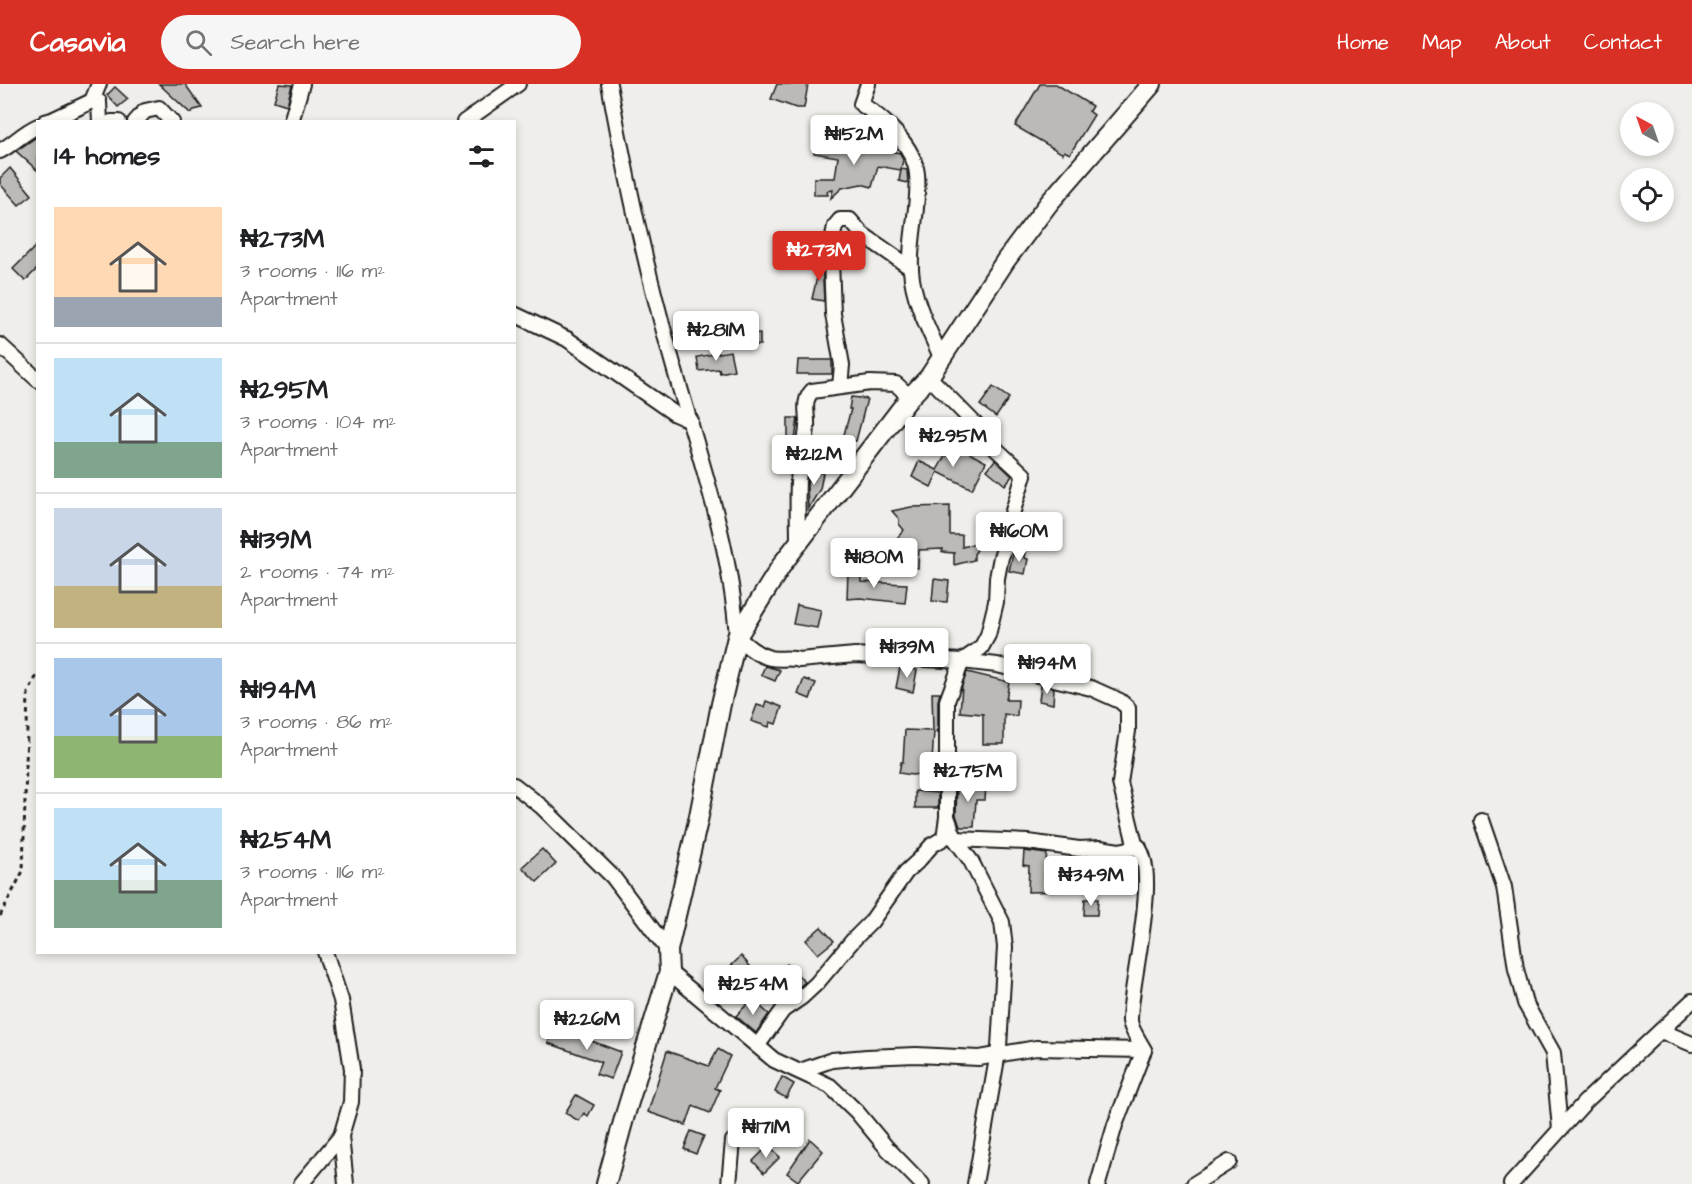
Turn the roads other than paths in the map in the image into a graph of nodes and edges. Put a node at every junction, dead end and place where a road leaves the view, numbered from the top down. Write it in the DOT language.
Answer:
graph roads {
  1 [pos="99,84"];
  2 [pos="302,84"];
  3 [pos="518,84"];
  4 [pos="609,84"];
  5 [pos="868,84"];
  6 [pos="1152,84"];
  7 [pos="92,101"];
  8 [pos="52,120"];
  9 [pos="100,120"];
  10 [pos="137,120"];
  11 [pos="170,120"];
  12 [pos="292,120"];
  13 [pos="467,120"];
  14 [pos="36,127"];
  15 [pos="0,152"];
  16 [pos="911,268"];
  17 [pos="516,315"];
  18 [pos="0,345"];
  19 [pos="941,357"];
  20 [pos="929,377"];
  21 [pos="36,378"];
  22 [pos="840,387"];
  23 [pos="910,397"];
  24 [pos="691,421"];
  25 [pos="798,543"];
  26 [pos="737,637"];
  27 [pos="962,661"];
  28 [pos="516,787"];
  29 [pos="947,817"];
  30 [pos="1481,820"];
  31 [pos="955,839"];
  32 [pos="1139,847"];
  33 [pos="668,950"];
  34 [pos="326,954"];
  35 [pos="669,972"];
  36 [pos="1692,1001"];
  37 [pos="1661,1031"];
  38 [pos="1692,1044"];
  39 [pos="758,1045"];
  40 [pos="1144,1050"];
  41 [pos="998,1056"];
  42 [pos="800,1071"];
  43 [pos="1560,1129"];
  44 [pos="341,1136"];
  45 [pos="733,1141"];
  46 [pos="1229,1162"];
  47 [pos="301,1184"];
  48 [pos="346,1184"];
  49 [pos="606,1184"];
  50 [pos="729,1184"];
  51 [pos="922,1184"];
  52 [pos="975,1184"];
  53 [pos="1098,1184"];
  54 [pos="1194,1184"];
  55 [pos="1511,1184"];
  1 -- 7 [label="street"];
  2 -- 12 [label="street"];
  3 -- 13 [label="street"];
  4 -- 24 [label="street"];
  5 -- 16 [label="street"];
  6 -- 19 [label="street"];
  7 -- 8 [label="street"];
  7 -- 9 [label="street"];
  10 -- 11 [label="street"];
  14 -- 15 [label="street"];
  16 -- 19 [label="street"];
  16 -- 22 [label="street"];
  17 -- 24 [label="street"];
  18 -- 21 [label="street"];
  19 -- 20 [label="street"];
  20 -- 23 [label="street"];
  20 -- 27 [label="street"];
  22 -- 23 [label="street"];
  22 -- 25 [label="street"];
  23 -- 25 [label="street"];
  24 -- 26 [label="street"];
  25 -- 26 [label="street"];
  26 -- 27 [label="street"];
  26 -- 33 [label="street"];
  27 -- 29 [label="street"];
  27 -- 32 [label="street"];
  28 -- 33 [label="street"];
  29 -- 31 [label="street"];
  29 -- 39 [label="street"];
  30 -- 43 [label="street"];
  31 -- 32 [label="street"];
  31 -- 41 [label="street"];
  32 -- 40 [label="street"];
  33 -- 35 [label="street"];
  34 -- 44 [label="street"];
  35 -- 39 [label="street"];
  35 -- 49 [label="street"];
  36 -- 37 [label="street"];
  37 -- 38 [label="street"];
  37 -- 43 [label="street"];
  39 -- 42 [label="street"];
  40 -- 41 [label="street"];
  40 -- 53 [label="street"];
  41 -- 42 [label="street"];
  41 -- 52 [label="street"];
  42 -- 51 [label="street"];
  43 -- 55 [label="street"];
  44 -- 47 [label="street"];
  44 -- 48 [label="street"];
  45 -- 50 [label="street"];
  46 -- 54 [label="street"];
}
